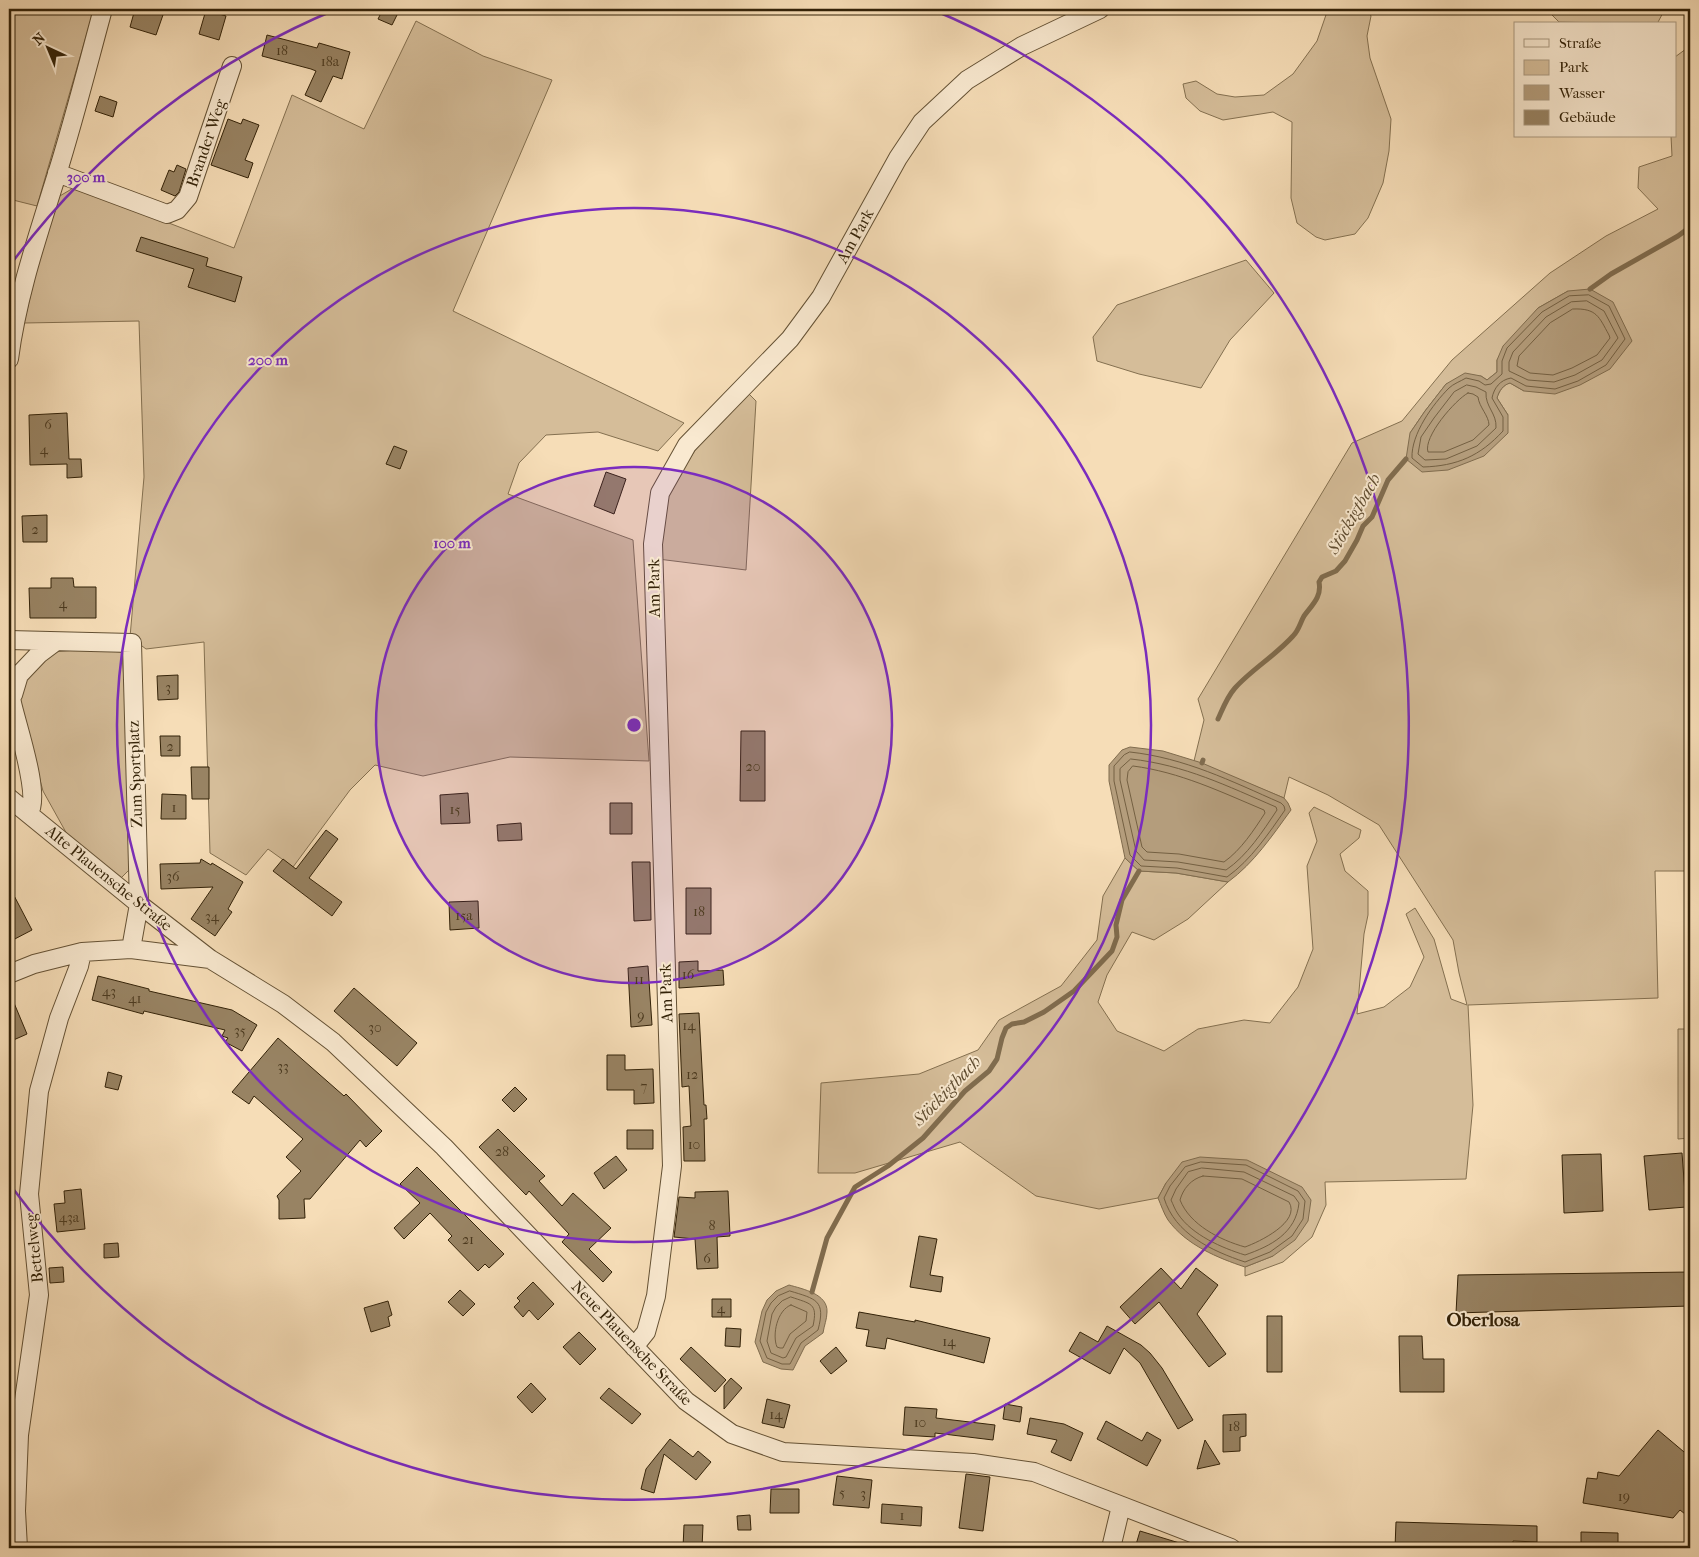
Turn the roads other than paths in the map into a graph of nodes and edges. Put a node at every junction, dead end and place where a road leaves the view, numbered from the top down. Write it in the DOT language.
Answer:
graph roads {
  1 [pos="103,9"];
  2 [pos="1100,9"];
  3 [pos="232,66"];
  4 [pos="58,174"];
  5 [pos="9,359"];
  6 [pos="9,640"];
  7 [pos="55,642"];
  8 [pos="9,672"];
  9 [pos="11,701"];
  10 [pos="9,798"];
  11 [pos="29,813"];
  12 [pos="139,904"];
  13 [pos="131,949"];
  14 [pos="82,952"];
  15 [pos="210,959"];
  16 [pos="9,974"];
  17 [pos="634,1348"];
  18 [pos="1121,1506"];
  19 [pos="1222,1547"];
  20 [pos="18,1548"];
  21 [pos="1111,1548"];
  1 -- 4 [label="street"];
  2 -- 17 [label="street, Am Park"];
  3 -- 4 [label="street, Brander Weg"];
  4 -- 5 [label="street"];
  6 -- 7 [label="street"];
  7 -- 9 [label="street"];
  7 -- 12 [label="street, Zum Sportplatz"];
  8 -- 9 [label="street"];
  9 -- 11 [label="street"];
  10 -- 11 [label="street, Alte Plauensche Straße"];
  11 -- 12 [label="street, Alte Plauensche Straße"];
  12 -- 13 [label="street"];
  12 -- 15 [label="street, Alte Plauensche Straße"];
  13 -- 14 [label="street, Neue Plauensche Straße"];
  13 -- 15 [label="street, Neue Plauensche Straße"];
  14 -- 16 [label="street, Neue Plauensche Straße"];
  14 -- 20 [label="street, Bettelweg"];
  15 -- 17 [label="street, Neue Plauensche Straße"];
  17 -- 18 [label="street, Neue Plauensche Straße"];
  18 -- 19 [label="street, Neue Plauensche Straße"];
  18 -- 21 [label="street"];
}
